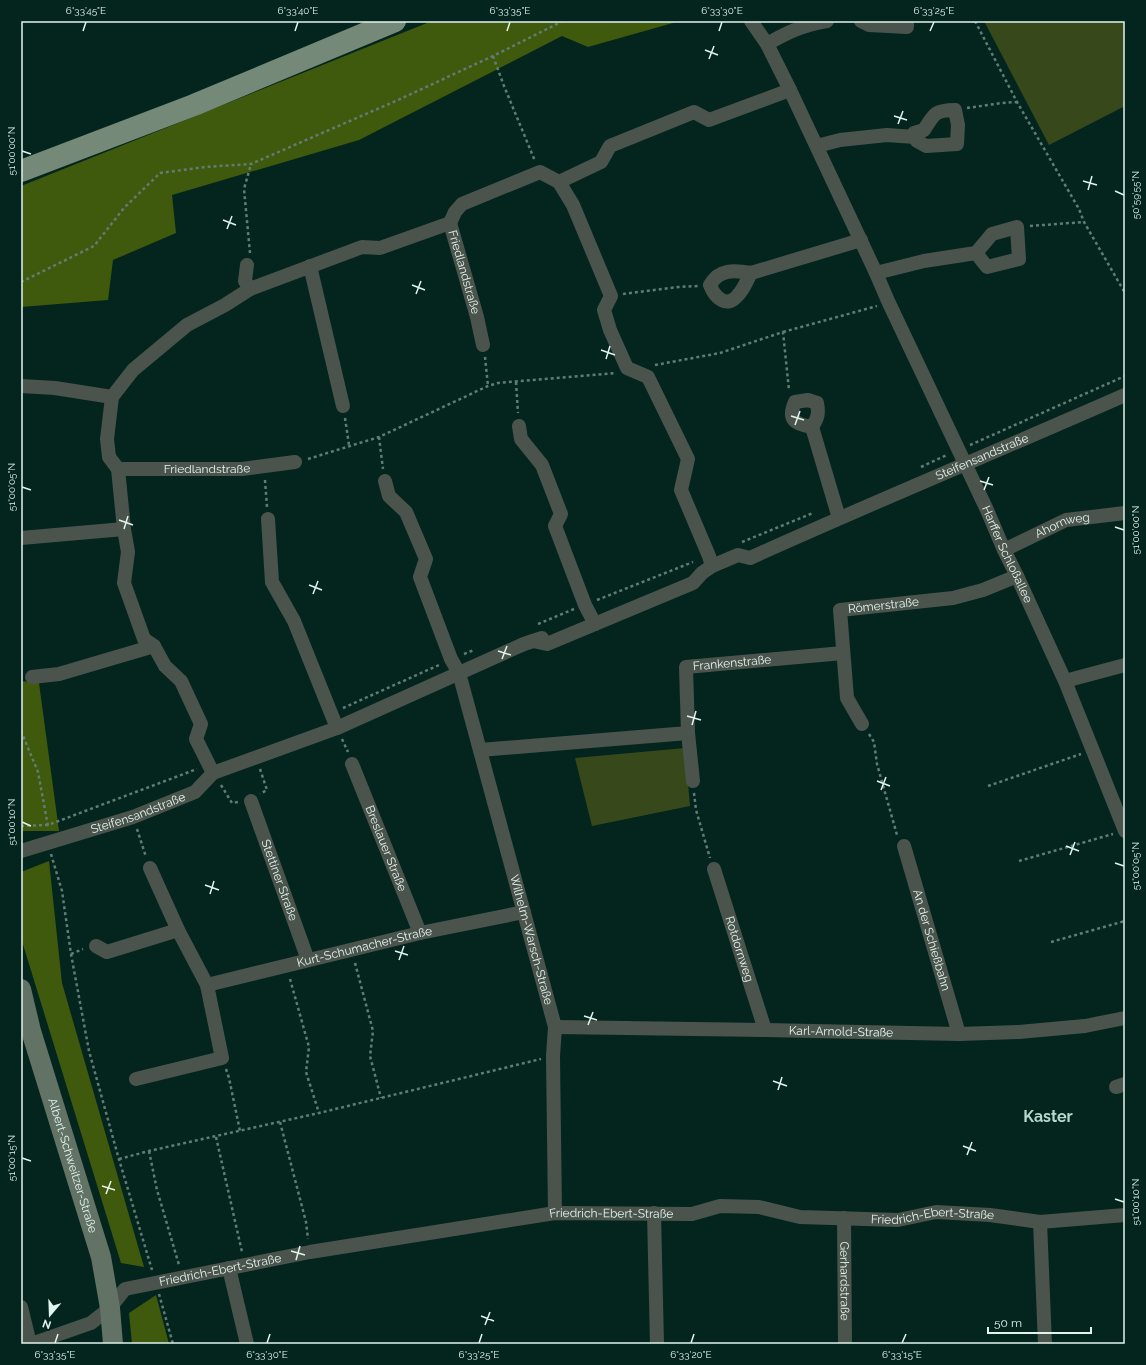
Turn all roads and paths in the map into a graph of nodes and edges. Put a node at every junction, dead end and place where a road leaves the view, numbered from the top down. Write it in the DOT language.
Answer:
graph roads {
  1 [pos="395,21"];
  2 [pos="563,21"];
  3 [pos="752,21"];
  4 [pos="827,21"];
  5 [pos="907,21"];
  6 [pos="975,21"];
  7 [pos="866,22"];
  8 [pos="767,44"];
  9 [pos="493,56"];
  10 [pos="790,90"];
  11 [pos="1017,102"];
  12 [pos="955,110"];
  13 [pos="915,137"];
  14 [pos="817,146"];
  15 [pos="251,164"];
  16 [pos="21,171"];
  17 [pos="540,172"];
  18 [pos="559,182"];
  19 [pos="1084,222"];
  20 [pos="450,223"];
  21 [pos="1017,227"];
  22 [pos="861,240"];
  23 [pos="976,253"];
  24 [pos="247,265"];
  25 [pos="310,266"];
  26 [pos="751,273"];
  27 [pos="876,273"];
  28 [pos="21,282"];
  29 [pos="710,286"];
  30 [pos="250,288"];
  31 [pos="1125,293"];
  32 [pos="611,296"];
  33 [pos="888,301"];
  34 [pos="783,332"];
  35 [pos="483,345"];
  36 [pos="627,368"];
  37 [pos="516,382"];
  38 [pos="21,386"];
  39 [pos="488,386"];
  40 [pos="790,395"];
  41 [pos="1125,395"];
  42 [pos="112,397"];
  43 [pos="344,406"];
  44 [pos="519,426"];
  45 [pos="812,427"];
  46 [pos="379,437"];
  47 [pos="349,445"];
  48 [pos="295,462"];
  49 [pos="966,465"];
  50 [pos="118,469"];
  51 [pos="264,471"];
  52 [pos="384,481"];
  53 [pos="1125,513"];
  54 [pos="839,518"];
  55 [pos="268,519"];
  56 [pos="124,529"];
  57 [pos="21,538"];
  58 [pos="1004,550"];
  59 [pos="707,569"];
  60 [pos="1017,576"];
  61 [pos="590,625"];
  62 [pos="154,646"];
  63 [pos="843,653"];
  64 [pos="1125,665"];
  65 [pos="459,673"];
  66 [pos="32,677"];
  67 [pos="1065,681"];
  68 [pos="862,724"];
  69 [pos="337,728"];
  70 [pos="21,731"];
  71 [pos="688,732"];
  72 [pos="480,750"];
  73 [pos="1093,750"];
  74 [pos="257,757"];
  75 [pos="352,764"];
  76 [pos="213,773"];
  77 [pos="693,781"];
  78 [pos="988,786"];
  79 [pos="251,801"];
  80 [pos="133,817"];
  81 [pos="1121,832"];
  82 [pos="48,843"];
  83 [pos="904,846"];
  84 [pos="21,851"];
  85 [pos="1019,861"];
  86 [pos="150,868"];
  87 [pos="714,869"];
  88 [pos="524,912"];
  89 [pos="1125,921"];
  90 [pos="178,930"];
  91 [pos="420,933"];
  92 [pos="1051,942"];
  93 [pos="96,946"];
  94 [pos="348,951"];
  95 [pos="308,960"];
  96 [pos="288,966"];
  97 [pos="207,985"];
  98 [pos="21,989"];
  99 [pos="1125,1018"];
  100 [pos="555,1027"];
  101 [pos="765,1030"];
  102 [pos="26,1032"];
  103 [pos="959,1034"];
  104 [pos="552,1056"];
  105 [pos="222,1058"];
  106 [pos="136,1080"];
  107 [pos="381,1098"];
  108 [pos="319,1113"];
  109 [pos="280,1122"];
  110 [pos="240,1131"];
  111 [pos="216,1137"];
  112 [pos="148,1151"];
  113 [pos="119,1159"];
  114 [pos="555,1213"];
  115 [pos="654,1213"];
  116 [pos="1125,1215"];
  117 [pos="844,1218"];
  118 [pos="1040,1222"];
  119 [pos="310,1252"];
  120 [pos="245,1265"];
  121 [pos="229,1268"];
  122 [pos="183,1278"];
  123 [pos="156,1283"];
  124 [pos="21,1307"];
  125 [pos="110,1308"];
  126 [pos="30,1344"];
  127 [pos="113,1344"];
  128 [pos="173,1344"];
  129 [pos="247,1344"];
  130 [pos="657,1344"];
  131 [pos="844,1344"];
  132 [pos="1045,1344"];
  1 -- 16 [label="main road"];
  2 -- 9 [label="path"];
  3 -- 8 [label="street, Harffer Schloßallee"];
  4 -- 8 [label="street"];
  5 -- 7 [label="street"];
  6 -- 11 [label="path"];
  8 -- 10 [label="street, Harffer Schloßallee"];
  9 -- 15 [label="path"];
  9 -- 17 [label="path"];
  10 -- 14 [label="street, Harffer Schloßallee"];
  10 -- 18 [label="street"];
  11 -- 12 [label="path"];
  11 -- 19 [label="path"];
  12 -- 13 [label="street"];
  12 -- 13 [label="street"];
  13 -- 14 [label="street"];
  14 -- 22 [label="street, Harffer Schloßallee"];
  15 -- 24 [label="path"];
  15 -- 28 [label="path"];
  17 -- 18 [label="street"];
  17 -- 20 [label="street, Friedlandstraße"];
  18 -- 32 [label="street"];
  19 -- 21 [label="path"];
  19 -- 31 [label="path"];
  20 -- 25 [label="street, Friedlandstraße"];
  20 -- 35 [label="street, Friedlandstraße"];
  21 -- 23 [label="street"];
  21 -- 23 [label="street"];
  22 -- 26 [label="street"];
  22 -- 27 [label="street, Harffer Schloßallee"];
  23 -- 27 [label="street"];
  24 -- 30 [label="street"];
  25 -- 30 [label="street, Friedlandstraße"];
  25 -- 43 [label="street"];
  26 -- 29 [label="street"];
  26 -- 29 [label="street"];
  27 -- 33 [label="street, Harffer Schloßallee"];
  29 -- 32 [label="path"];
  30 -- 42 [label="street, Friedlandstraße"];
  32 -- 36 [label="street"];
  33 -- 34 [label="path"];
  33 -- 49 [label="street, Harffer Schloßallee"];
  34 -- 36 [label="path"];
  34 -- 40 [label="path"];
  35 -- 39 [label="path"];
  36 -- 37 [label="path"];
  36 -- 59 [label="street"];
  37 -- 39 [label="path"];
  37 -- 44 [label="path"];
  38 -- 42 [label="street"];
  39 -- 46 [label="path"];
  41 -- 49 [label="street, Steifensandstraße"];
  42 -- 50 [label="street"];
  43 -- 47 [label="path"];
  44 -- 61 [label="street"];
  45 -- 54 [label="street"];
  46 -- 47 [label="path"];
  46 -- 52 [label="path"];
  47 -- 48 [label="path"];
  48 -- 51 [label="street, Friedlandstraße"];
  49 -- 54 [label="street, Steifensandstraße"];
  49 -- 58 [label="street, Harffer Schloßallee"];
  50 -- 51 [label="street, Friedlandstraße"];
  50 -- 56 [label="street"];
  51 -- 55 [label="path"];
  52 -- 65 [label="street"];
  53 -- 58 [label="street, Ahornweg"];
  54 -- 59 [label="street, Steifensandstraße"];
  55 -- 69 [label="street"];
  56 -- 57 [label="street"];
  56 -- 62 [label="street"];
  58 -- 60 [label="street, Harffer Schloßallee"];
  59 -- 61 [label="street, Steifensandstraße"];
  60 -- 63 [label="street, Römerstraße"];
  60 -- 67 [label="street, Harffer Schloßallee"];
  61 -- 65 [label="street, Steifensandstraße"];
  62 -- 66 [label="street"];
  62 -- 76 [label="street"];
  63 -- 68 [label="street, Römerstraße"];
  63 -- 71 [label="street, Frankenstraße"];
  64 -- 67 [label="street"];
  65 -- 69 [label="street, Steifensandstraße"];
  65 -- 72 [label="street, Wilhelm-Warsch-Straße"];
  67 -- 73 [label="street, Harffer Schloßallee"];
  68 -- 83 [label="path"];
  69 -- 74 [label="street, Steifensandstraße"];
  69 -- 75 [label="path"];
  70 -- 82 [label="path"];
  71 -- 72 [label="street"];
  71 -- 77 [label="street, Frankenstraße"];
  72 -- 88 [label="street, Wilhelm-Warsch-Straße"];
  73 -- 78 [label="path"];
  73 -- 81 [label="street, Harffer Schloßallee"];
  74 -- 76 [label="street, Steifensandstraße"];
  74 -- 79 [label="path"];
  75 -- 91 [label="street, Breslauer Straße"];
  76 -- 79 [label="path"];
  76 -- 80 [label="street, Steifensandstraße"];
  77 -- 87 [label="path"];
  79 -- 95 [label="street, Stettiner Straße"];
  80 -- 82 [label="street, Steifensandstraße"];
  80 -- 86 [label="path"];
  81 -- 85 [label="path"];
  82 -- 84 [label="street, Steifensandstraße"];
  82 -- 113 [label="path"];
  83 -- 103 [label="street, An der Schießbahn"];
  86 -- 90 [label="street"];
  87 -- 101 [label="street, Rotdornweg"];
  88 -- 91 [label="street, Kurt-Schumacher-Straße"];
  88 -- 100 [label="street, Wilhelm-Warsch-Straße"];
  89 -- 92 [label="path"];
  90 -- 93 [label="street"];
  90 -- 97 [label="street"];
  91 -- 94 [label="street, Kurt-Schumacher-Straße"];
  94 -- 95 [label="street, Kurt-Schumacher-Straße"];
  94 -- 107 [label="path"];
  95 -- 96 [label="street, Kurt-Schumacher-Straße"];
  96 -- 97 [label="street, Kurt-Schumacher-Straße"];
  96 -- 108 [label="path"];
  97 -- 105 [label="street"];
  98 -- 102 [label="street, Albert-Schweitzer-Straße"];
  99 -- 103 [label="street, Karl-Arnold-Straße"];
  100 -- 101 [label="street, Karl-Arnold-Straße"];
  100 -- 104 [label="street, Wilhelm-Warsch-Straße"];
  101 -- 103 [label="street, Karl-Arnold-Straße"];
  102 -- 125 [label="street, Albert-Schweitzer-Straße"];
  104 -- 107 [label="path"];
  104 -- 114 [label="street, Wilhelm-Warsch-Straße"];
  105 -- 106 [label="street"];
  105 -- 110 [label="path"];
  107 -- 108 [label="path"];
  108 -- 109 [label="path"];
  109 -- 110 [label="path"];
  109 -- 119 [label="path"];
  110 -- 111 [label="path"];
  111 -- 112 [label="path"];
  111 -- 120 [label="path"];
  112 -- 113 [label="path"];
  112 -- 122 [label="path"];
  113 -- 123 [label="path"];
  114 -- 115 [label="street, Friedrich-Ebert-Straße"];
  114 -- 119 [label="street, Friedrich-Ebert-Straße"];
  115 -- 117 [label="street, Friedrich-Ebert-Straße"];
  115 -- 130 [label="street"];
  116 -- 118 [label="street, Friedrich-Ebert-Straße"];
  117 -- 118 [label="street, Friedrich-Ebert-Straße"];
  117 -- 131 [label="street, Gerhardstraße"];
  118 -- 132 [label="street"];
  119 -- 120 [label="street, Friedrich-Ebert-Straße"];
  120 -- 121 [label="street, Friedrich-Ebert-Straße"];
  121 -- 122 [label="street, Friedrich-Ebert-Straße"];
  121 -- 129 [label="street"];
  122 -- 123 [label="street, Friedrich-Ebert-Straße"];
  123 -- 125 [label="street, Friedrich-Ebert-Straße"];
  123 -- 128 [label="path"];
  124 -- 126 [label="street"];
  125 -- 126 [label="street, Friedrich-Ebert-Straße"];
  125 -- 127 [label="street, Albert-Schweitzer-Straße"];
}
